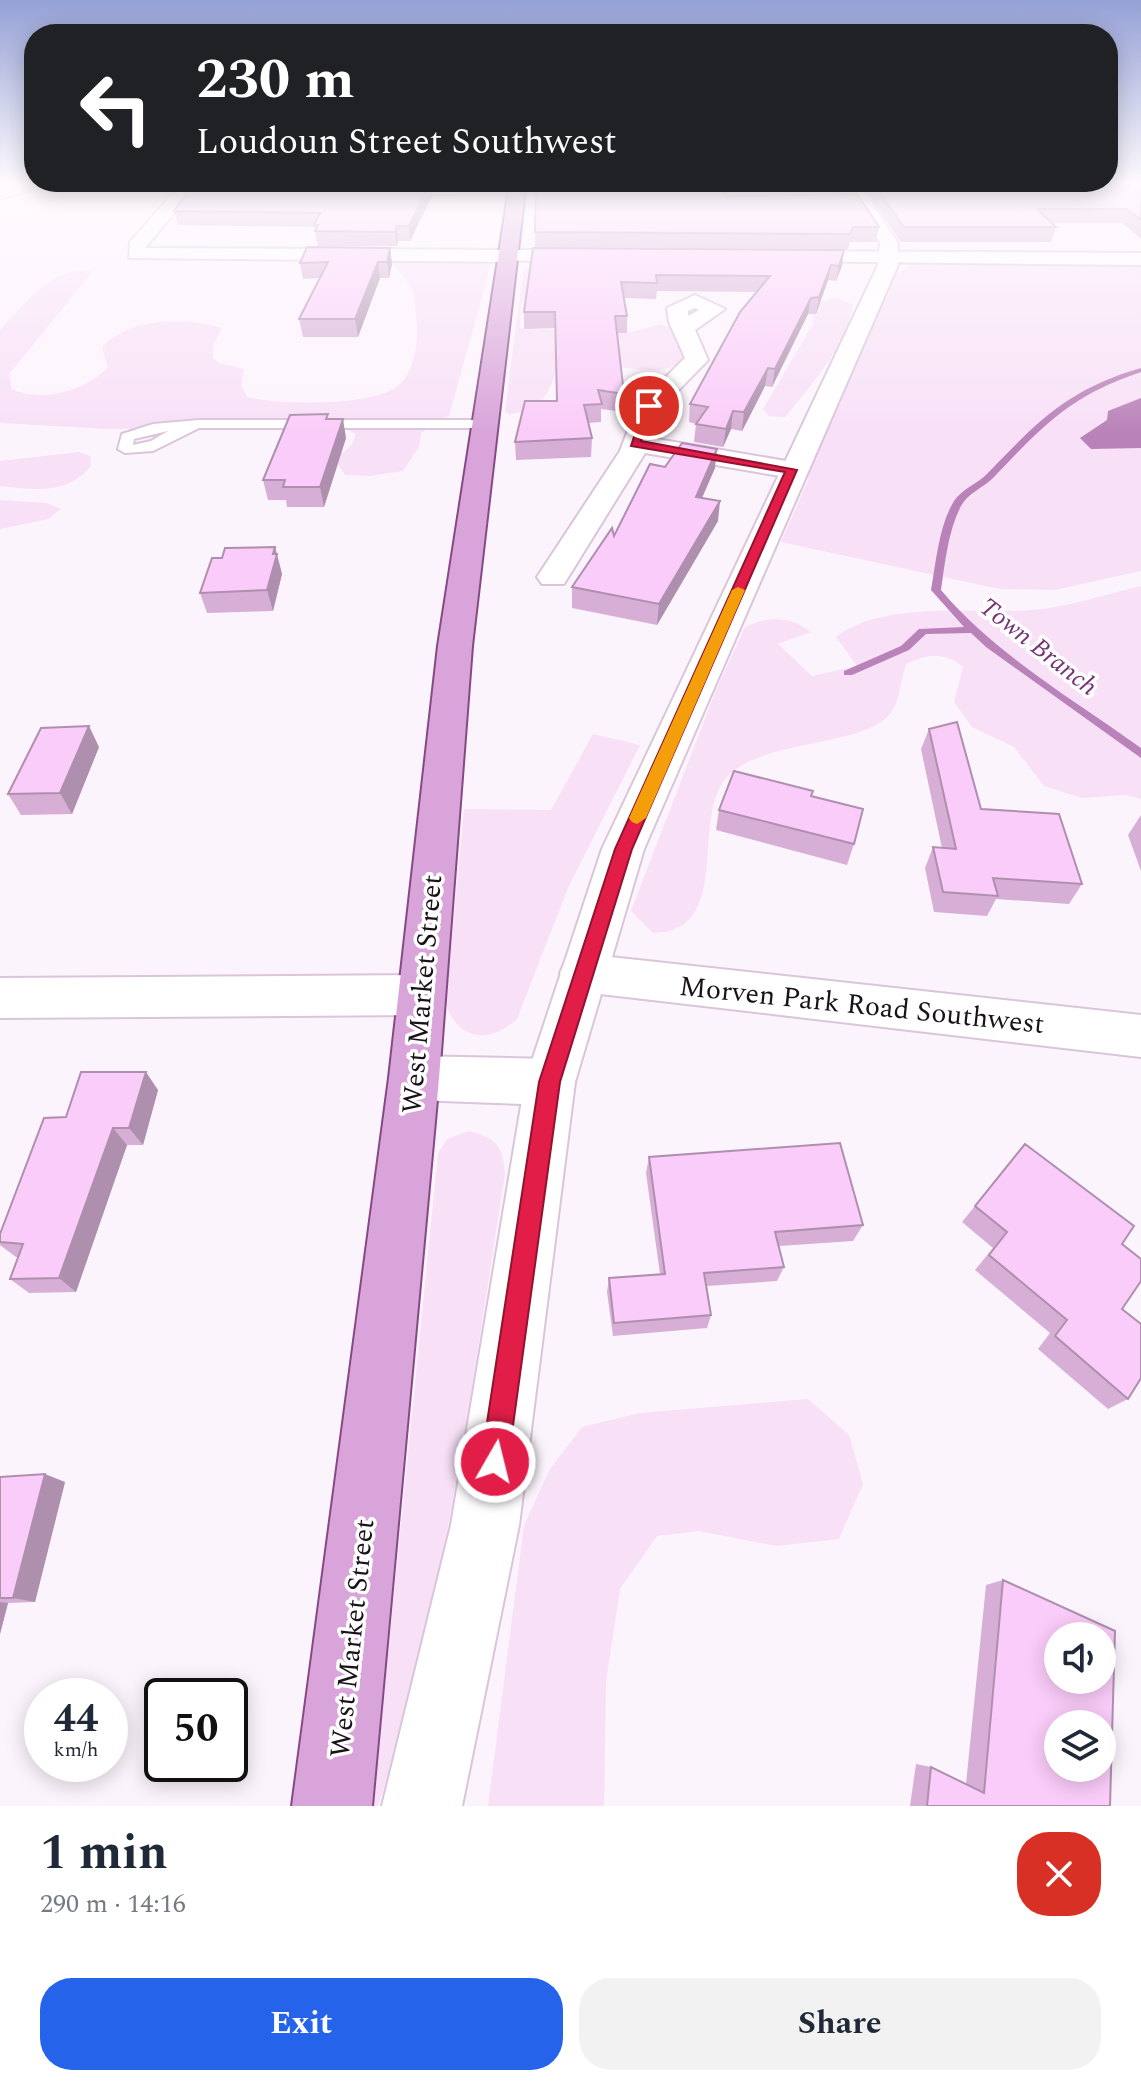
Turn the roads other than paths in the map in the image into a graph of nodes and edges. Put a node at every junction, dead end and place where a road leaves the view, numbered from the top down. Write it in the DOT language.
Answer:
graph roads {
  1 [pos="508,266"];
  2 [pos="886,266"];
  3 [pos="682,328"];
  4 [pos="486,424"];
  5 [pos="185,426"];
  6 [pos="634,447"];
  7 [pos="790,473"];
  8 [pos="553,577"];
  9 [pos="583,973"];
  10 [pos="421,995"];
  11 [pos="0,998"];
  12 [pos="1141,1036"];
  13 [pos="414,1078"];
  14 [pos="550,1082"];
  15 [pos="332,1806"];
  16 [pos="422,1806"];
  1 -- 4 [label="main road, West Market Street"];
  2 -- 7 [label="street"];
  3 -- 6 [label="street"];
  4 -- 5 [label="lane"];
  4 -- 10 [label="main road, West Market Street"];
  6 -- 7 [label="street"];
  6 -- 8 [label="street"];
  7 -- 9 [label="street"];
  9 -- 12 [label="street, Morven Park Road Southwest"];
  9 -- 14 [label="street"];
  10 -- 11 [label="street"];
  10 -- 13 [label="main road, West Market Street"];
  13 -- 14 [label="street"];
  13 -- 15 [label="main road, West Market Street"];
  14 -- 16 [label="street"];
}
